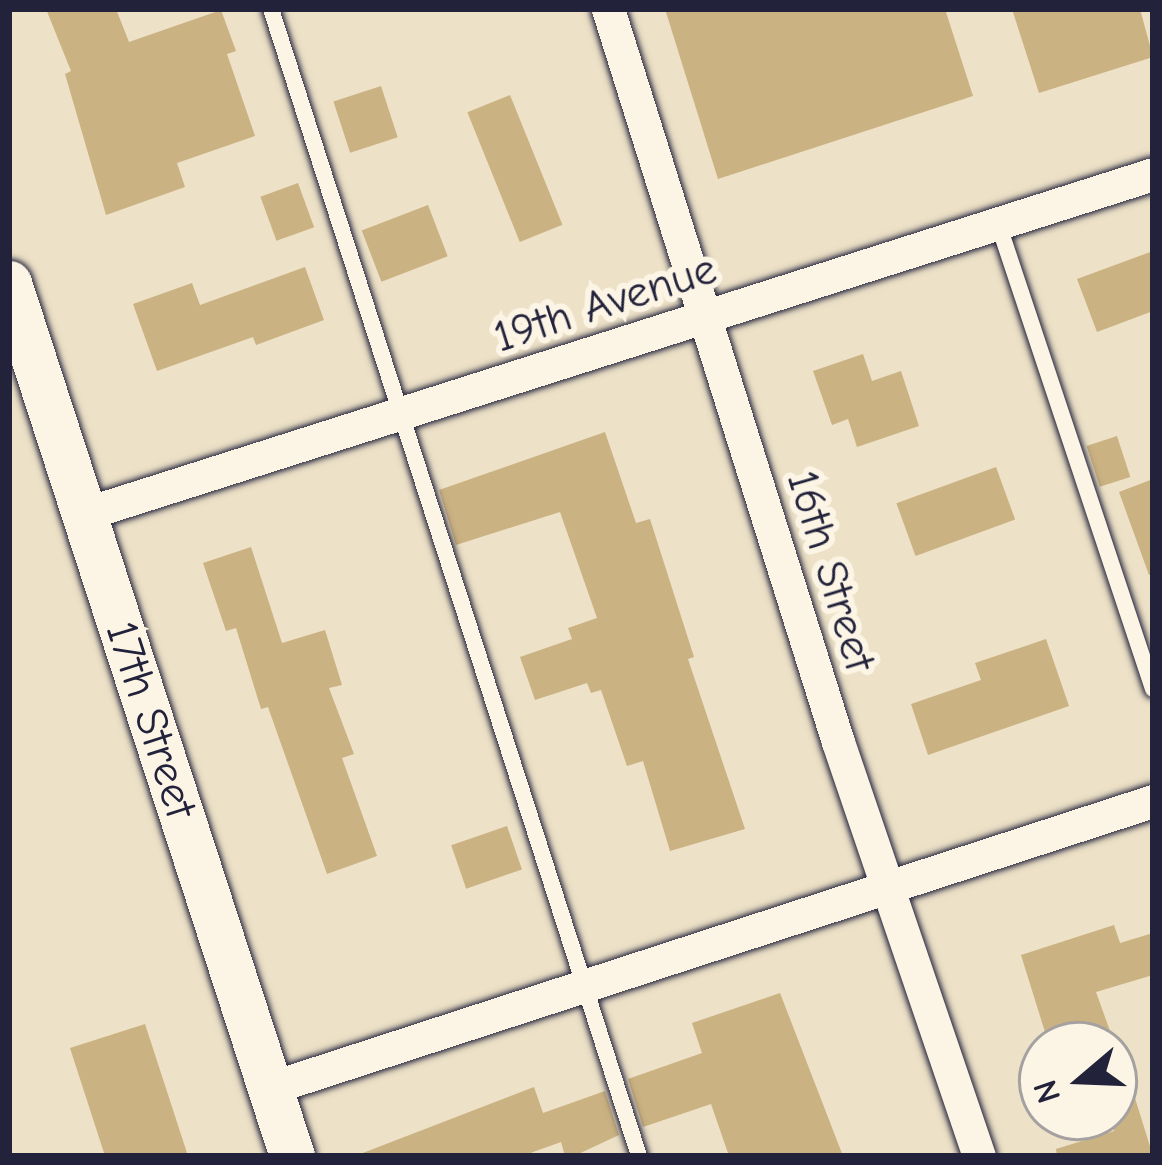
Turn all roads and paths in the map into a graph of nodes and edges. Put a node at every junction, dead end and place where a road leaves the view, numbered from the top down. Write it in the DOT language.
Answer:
graph roads {
  1 [pos="271,9"];
  2 [pos="608,9"];
  3 [pos="1153,174"];
  4 [pos="998,223"];
  5 [pos="9,284"];
  6 [pos="705,317"];
  7 [pos="399,418"];
  8 [pos="84,514"];
  9 [pos="1153,689"];
  10 [pos="1153,801"];
  11 [pos="888,890"];
  12 [pos="586,988"];
  13 [pos="270,1088"];
  14 [pos="292,1156"];
  15 [pos="639,1156"];
  16 [pos="979,1156"];
  1 -- 7 [label="lane"];
  2 -- 6 [label="street, 16th Street"];
  3 -- 4 [label="street, 19th Avenue"];
  4 -- 6 [label="street, 19th Avenue"];
  4 -- 9 [label="lane"];
  5 -- 8 [label="main road, 17th Street"];
  6 -- 7 [label="street, 19th Avenue"];
  6 -- 11 [label="street, 16th Street"];
  7 -- 8 [label="street, 19th Avenue"];
  7 -- 12 [label="lane"];
  8 -- 13 [label="main road, 17th Street"];
  10 -- 11 [label="street"];
  11 -- 12 [label="street"];
  11 -- 16 [label="street, 16th Street"];
  12 -- 13 [label="street"];
  12 -- 15 [label="lane"];
  13 -- 14 [label="main road, 17th Street"];
}
